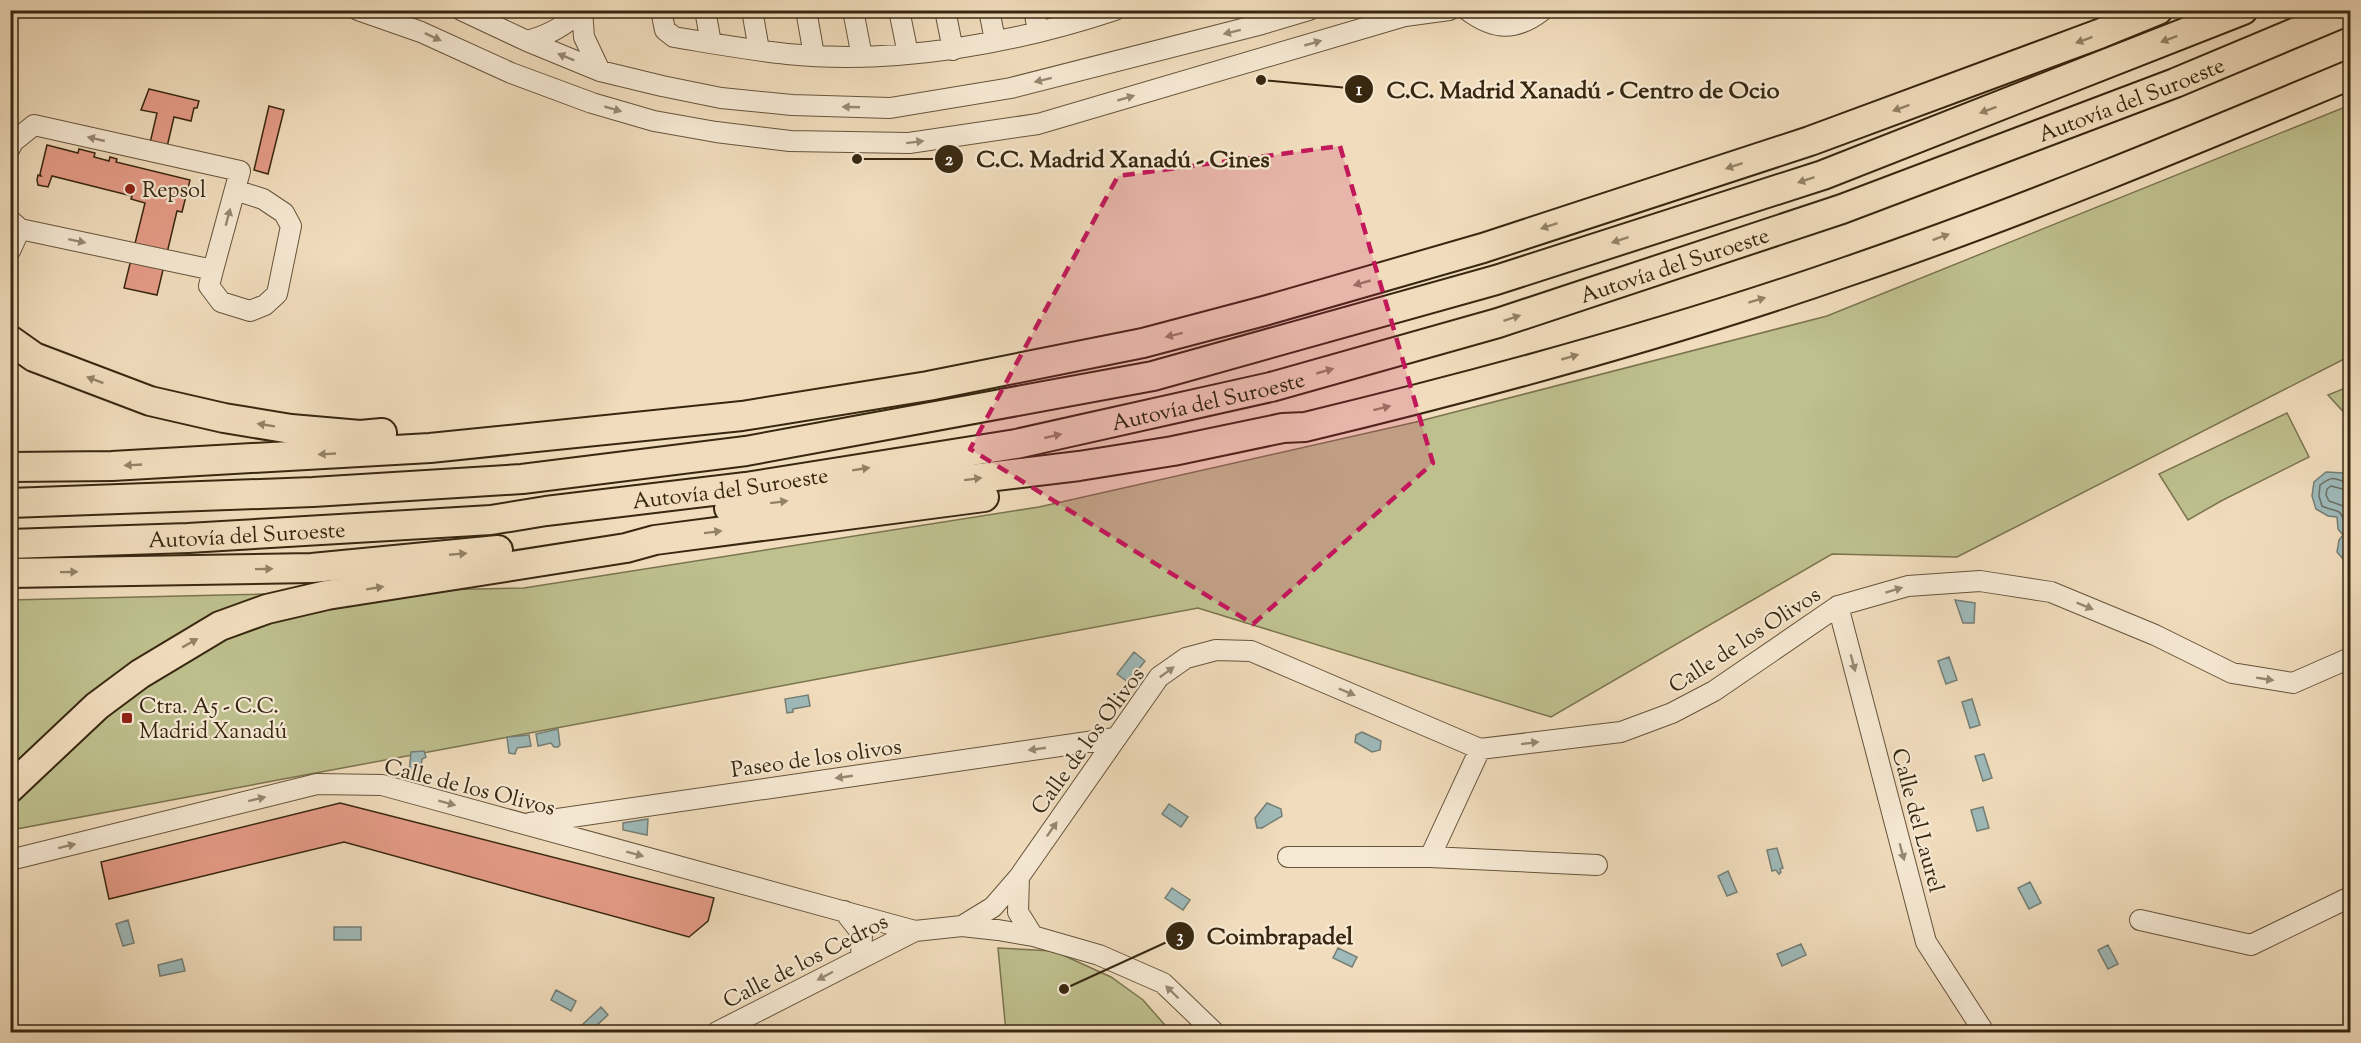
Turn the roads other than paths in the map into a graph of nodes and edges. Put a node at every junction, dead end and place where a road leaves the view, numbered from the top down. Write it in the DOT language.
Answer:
graph roads {
  1 [pos="358,10"];
  2 [pos="461,10"];
  3 [pos="582,10"];
  4 [pos="661,10"];
  5 [pos="705,10"];
  6 [pos="752,10"];
  7 [pos="806,10"];
  8 [pos="853,10"];
  9 [pos="899,10"];
  10 [pos="945,10"];
  11 [pos="989,10"];
  12 [pos="1034,10"];
  13 [pos="1115,10"];
  14 [pos="1309,10"];
  15 [pos="1449,10"];
  16 [pos="1467,10"];
  17 [pos="1544,10"];
  18 [pos="2157,10"];
  19 [pos="2243,10"];
  20 [pos="2349,10"];
  21 [pos="1038,31"];
  22 [pos="995,40"];
  23 [pos="527,41"];
  24 [pos="711,43"];
  25 [pos="759,50"];
  26 [pos="953,50"];
  27 [pos="908,54"];
  28 [pos="814,55"];
  29 [pos="862,57"];
  30 [pos="600,71"];
  31 [pos="2350,75"];
  32 [pos="10,148"];
  33 [pos="235,190"];
  34 [pos="14,227"];
  35 [pos="10,250"];
  36 [pos="213,270"];
  37 [pos="10,340"];
  38 [pos="1305,427"];
  39 [pos="512,441"];
  40 [pos="10,467"];
  41 [pos="10,503"];
  42 [pos="491,520"];
  43 [pos="655,540"];
  44 [pos="10,544"];
  45 [pos="10,573"];
  46 [pos="1838,606"];
  47 [pos="2350,657"];
  48 [pos="1115,738"];
  49 [pos="1480,749"];
  50 [pos="10,788"];
  51 [pos="523,824"];
  52 [pos="1288,857"];
  53 [pos="1430,857"];
  54 [pos="10,860"];
  55 [pos="1597,865"];
  56 [pos="1019,877"];
  57 [pos="2350,897"];
  58 [pos="844,912"];
  59 [pos="2140,920"];
  60 [pos="962,926"];
  61 [pos="915,931"];
  62 [pos="1033,936"];
  63 [pos="861,957"];
  64 [pos="717,1032"];
  65 [pos="1214,1032"];
  66 [pos="1984,1032"];
  1 -- 15 [label="street, one-way"];
  2 -- 23 [label="street"];
  3 -- 23 [label="street"];
  3 -- 30 [label="street"];
  4 -- 24 [label="street"];
  5 -- 24 [label="street"];
  6 -- 25 [label="street"];
  7 -- 28 [label="street"];
  8 -- 29 [label="street"];
  9 -- 27 [label="street"];
  10 -- 26 [label="street"];
  11 -- 22 [label="street"];
  12 -- 21 [label="street"];
  13 -- 21 [label="street"];
  14 -- 30 [label="street, one-way"];
  16 -- 17 [label="street"];
  18 -- 39 [label="highway, one-way"];
  19 -- 41 [label="highway, Autovía del Suroeste, one-way"];
  42 -- 20 [label="highway, Autovía del Suroeste, one-way"];
  21 -- 22 [label="street"];
  22 -- 26 [label="street"];
  30 -- 23 [label="street, one-way"];
  24 -- 25 [label="street"];
  25 -- 28 [label="street"];
  26 -- 27 [label="street"];
  27 -- 29 [label="street"];
  28 -- 29 [label="street"];
  38 -- 31 [label="highway, one-way"];
  33 -- 32 [label="street, one-way"];
  36 -- 33 [label="street, one-way"];
  33 -- 36 [label="street"];
  34 -- 35 [label="street"];
  34 -- 36 [label="street, one-way"];
  39 -- 37 [label="highway, one-way"];
  42 -- 38 [label="highway, one-way"];
  43 -- 38 [label="highway, one-way"];
  39 -- 40 [label="highway, one-way"];
  42 -- 44 [label="highway, Autovía del Suroeste"];
  45 -- 43 [label="highway, one-way"];
  50 -- 43 [label="highway, one-way"];
  46 -- 47 [label="street, Calle de los Olivos, one-way"];
  49 -- 46 [label="street, Calle de los Olivos, one-way"];
  46 -- 66 [label="street, Calle del Laurel, one-way"];
  48 -- 49 [label="street, Calle de los Olivos, one-way"];
  48 -- 51 [label="street, Paseo de los olivos, one-way"];
  56 -- 48 [label="street, Calle de los Olivos, one-way"];
  49 -- 53 [label="street"];
  54 -- 51 [label="street, Calle de los Olivos, one-way"];
  51 -- 58 [label="street, Calle de los Olivos, one-way"];
  52 -- 53 [label="street"];
  53 -- 55 [label="street"];
  56 -- 60 [label="street, Calle de los Olivos"];
  56 -- 62 [label="street"];
  57 -- 59 [label="street"];
  58 -- 61 [label="street, Calle de los Olivos"];
  58 -- 63 [label="street"];
  60 -- 61 [label="street"];
  60 -- 62 [label="street"];
  61 -- 63 [label="street, Calle de los Cedros"];
  65 -- 62 [label="street, one-way"];
  63 -- 64 [label="street, Calle de los Cedros, one-way"];
}
